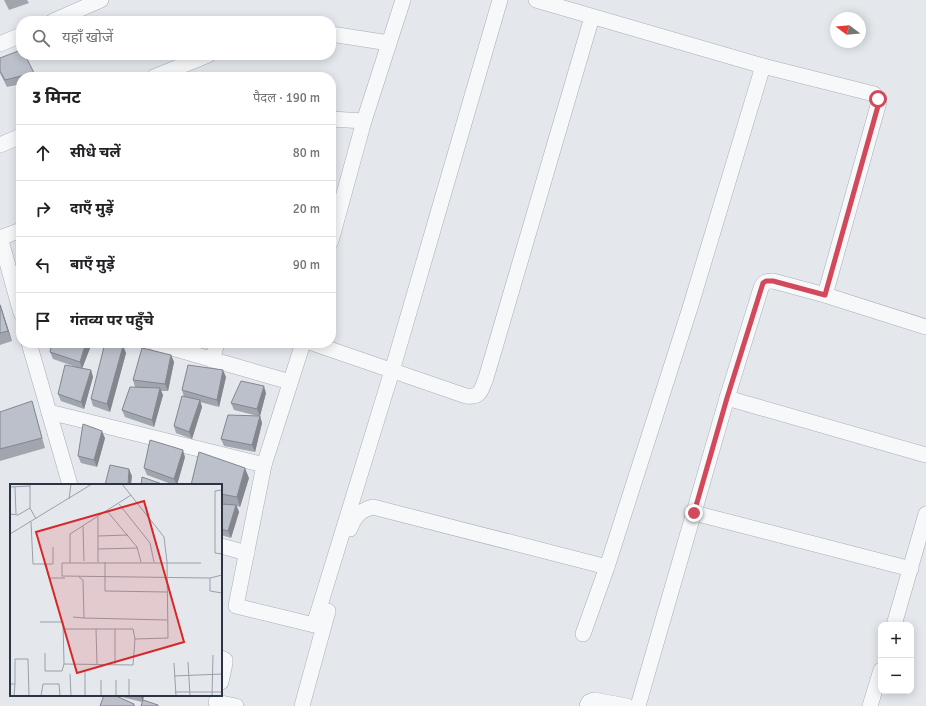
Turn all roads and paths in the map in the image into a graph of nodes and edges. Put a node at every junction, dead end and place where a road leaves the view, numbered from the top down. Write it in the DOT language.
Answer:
graph roads {
  1 [pos="101,0"];
  2 [pos="402,0"];
  3 [pos="500,0"];
  4 [pos="536,0"];
  5 [pos="64,16"];
  6 [pos="592,17"];
  7 [pos="336,35"];
  8 [pos="16,37"];
  9 [pos="389,43"];
  10 [pos="0,44"];
  11 [pos="196,60"];
  12 [pos="763,66"];
  13 [pos="166,72"];
  14 [pos="336,119"];
  15 [pos="364,121"];
  16 [pos="16,138"];
  17 [pos="0,145"];
  18 [pos="336,223"];
  19 [pos="16,232"];
  20 [pos="0,238"];
  21 [pos="16,293"];
  22 [pos="825,295"];
  23 [pos="926,327"];
  24 [pos="30,348"];
  25 [pos="172,348"];
  26 [pos="216,348"];
  27 [pos="301,348"];
  28 [pos="326,348"];
  29 [pos="212,360"];
  30 [pos="392,371"];
  31 [pos="290,382"];
  32 [pos="727,398"];
  33 [pos="49,412"];
  34 [pos="926,455"];
  35 [pos="264,465"];
  36 [pos="70,484"];
  37 [pos="694,513"];
  38 [pos="926,514"];
  39 [pos="222,546"];
  40 [pos="247,553"];
  41 [pos="607,567"];
  42 [pos="911,569"];
  43 [pos="895,622"];
  44 [pos="583,634"];
  45 [pos="222,658"];
  46 [pos="222,678"];
  47 [pos="878,680"];
  48 [pos="216,701"];
  49 [pos="236,706"];
  50 [pos="302,706"];
  51 [pos="587,706"];
  52 [pos="627,706"];
  53 [pos="638,706"];
  54 [pos="870,706"];
  1 -- 5 [label="street"];
  2 -- 9 [label="street"];
  3 -- 30 [label="street"];
  4 -- 6 [label="street"];
  6 -- 12 [label="street"];
  6 -- 30 [label="street"];
  7 -- 9 [label="street"];
  8 -- 10 [label="street"];
  9 -- 15 [label="street"];
  11 -- 13 [label="street"];
  12 -- 22 [label="street"];
  12 -- 41 [label="street"];
  14 -- 15 [label="street"];
  15 -- 18 [label="street"];
  16 -- 17 [label="street"];
  19 -- 20 [label="street"];
  20 -- 21 [label="street"];
  22 -- 23 [label="street"];
  22 -- 32 [label="street"];
  24 -- 33 [label="street"];
  25 -- 29 [label="street"];
  26 -- 29 [label="street"];
  27 -- 31 [label="street"];
  28 -- 30 [label="street"];
  29 -- 31 [label="street"];
  30 -- 40 [label="street"];
  31 -- 35 [label="street"];
  32 -- 34 [label="street"];
  32 -- 37 [label="street"];
  33 -- 35 [label="street"];
  33 -- 36 [label="street"];
  35 -- 40 [label="street"];
  37 -- 42 [label="street"];
  37 -- 53 [label="street"];
  38 -- 42 [label="street"];
  39 -- 40 [label="street"];
  41 -- 44 [label="street"];
  41 -- 50 [label="street"];
  42 -- 43 [label="street"];
  45 -- 46 [label="street"];
  47 -- 54 [label="street"];
  48 -- 49 [label="street"];
  51 -- 52 [label="street"];
}
